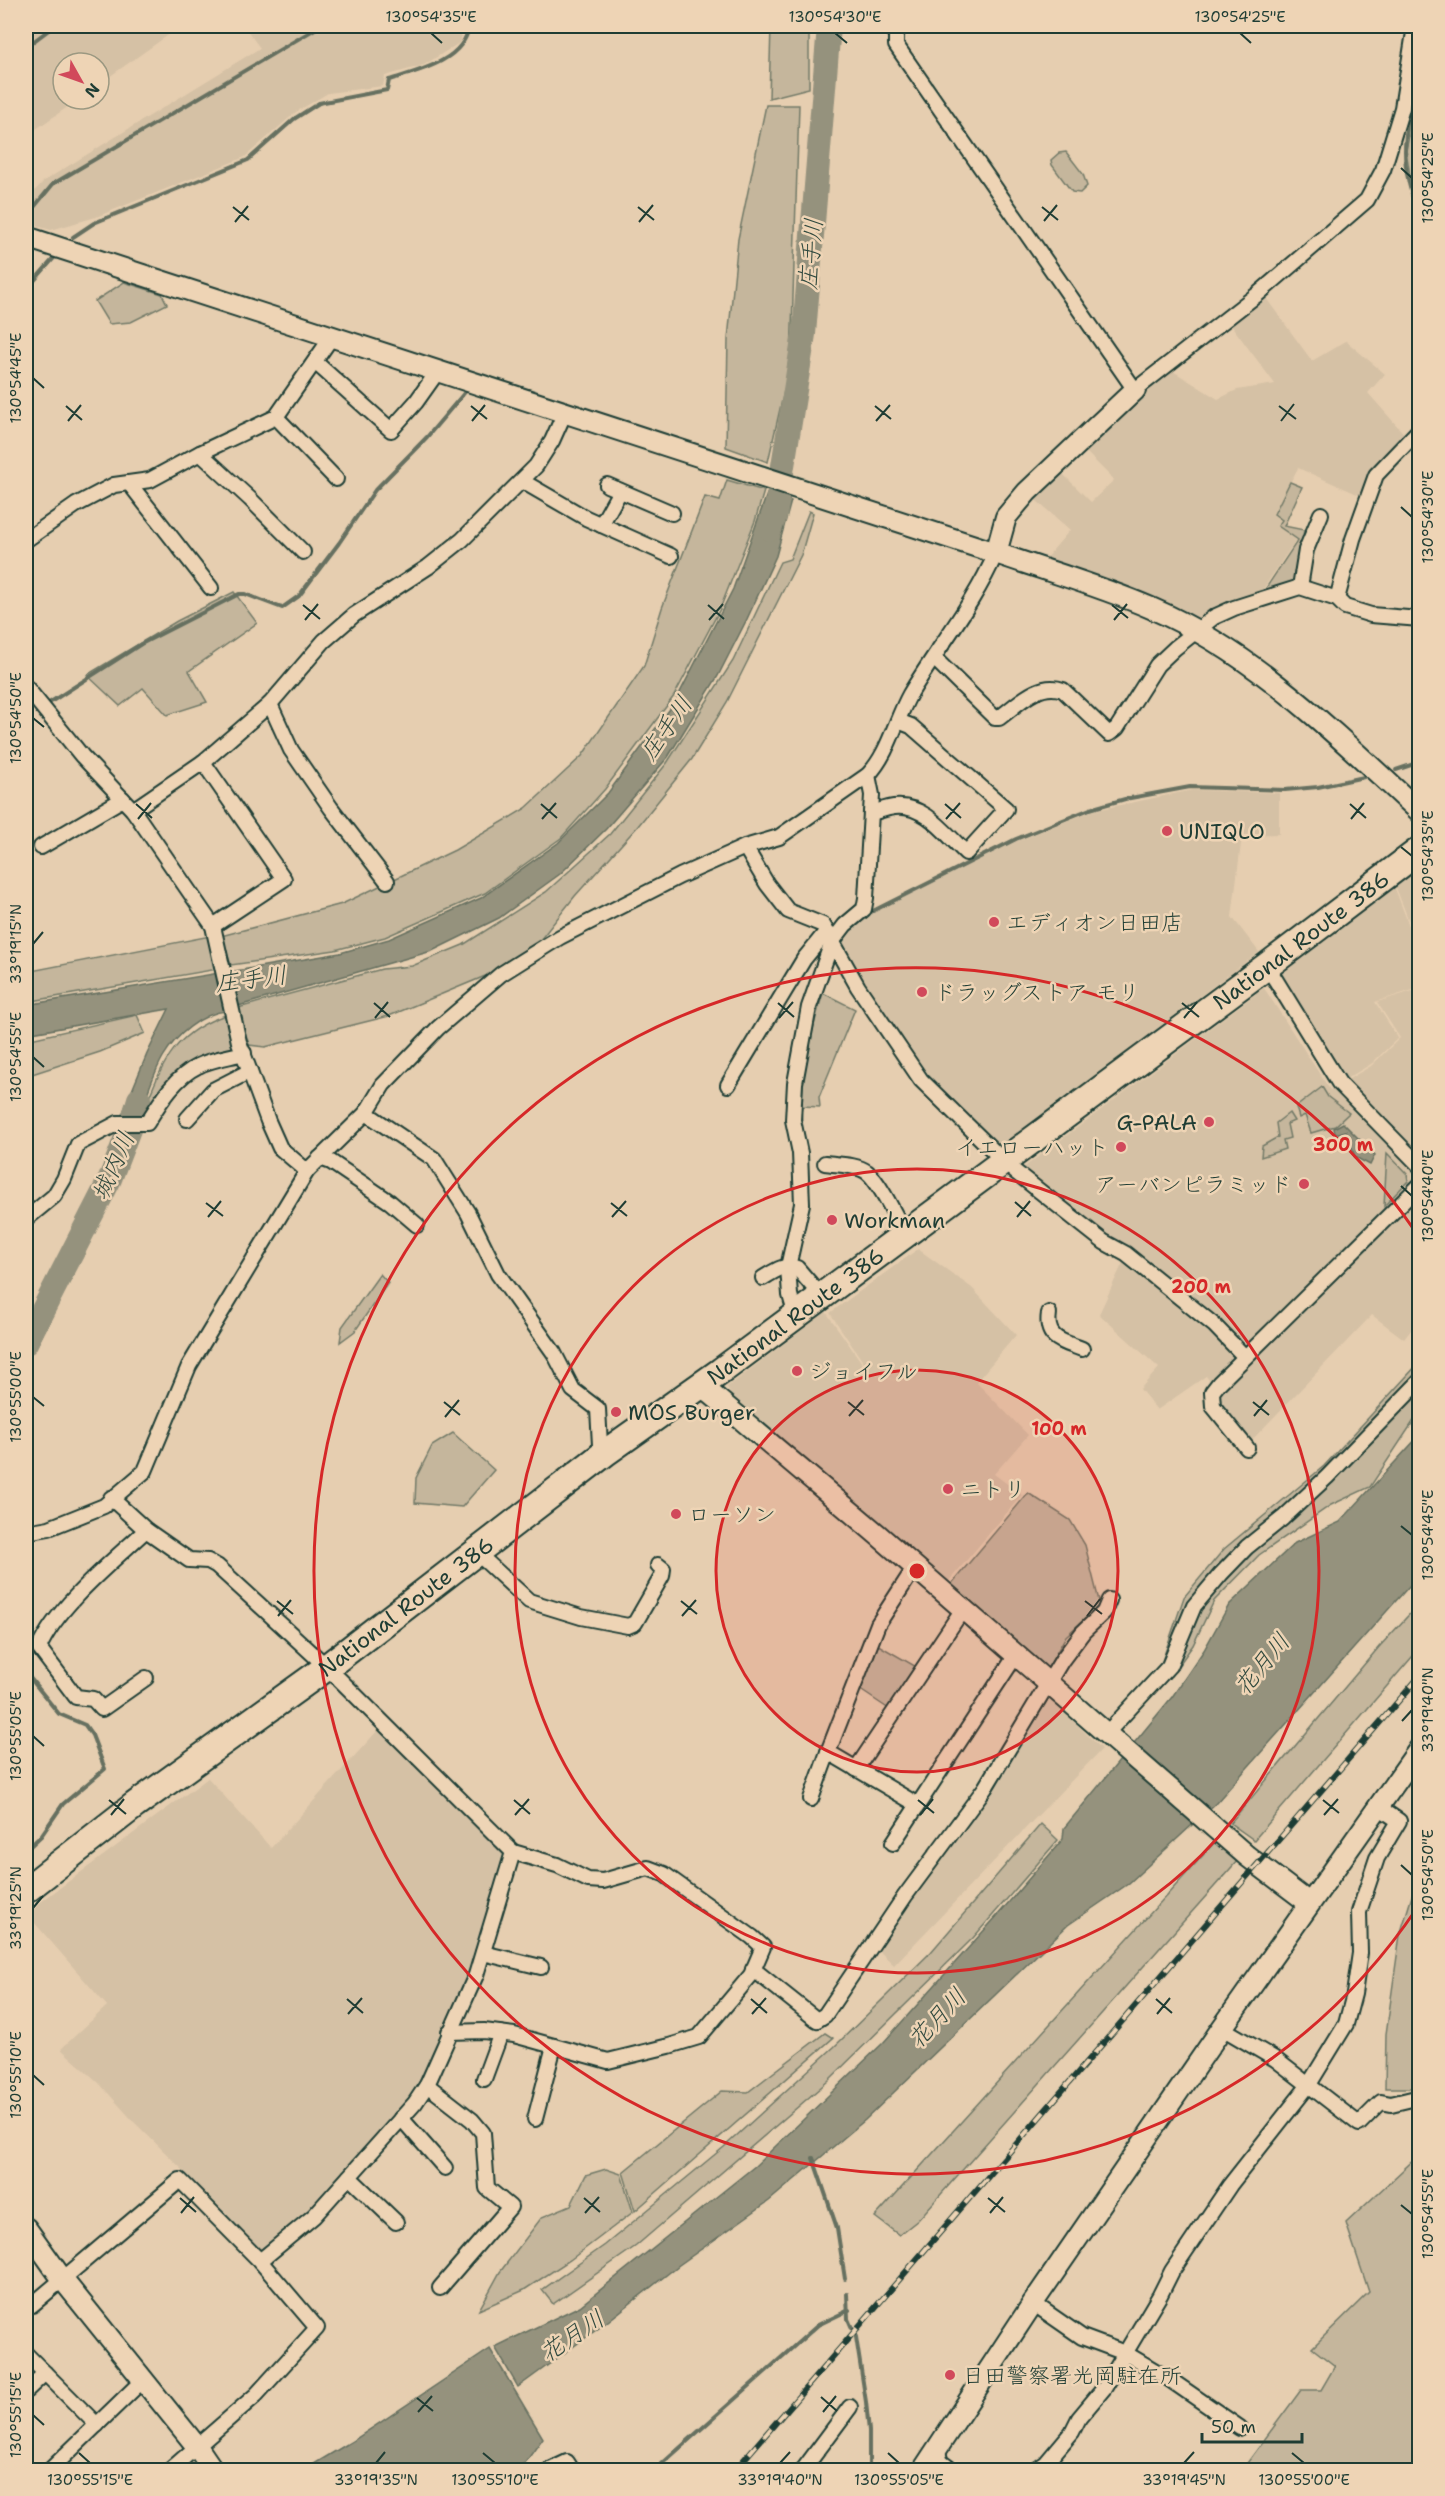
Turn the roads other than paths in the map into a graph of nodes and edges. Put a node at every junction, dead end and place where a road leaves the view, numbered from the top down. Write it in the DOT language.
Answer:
graph roads {
  1 [pos="900,26"];
  2 [pos="1415,26"];
  3 [pos="26,237"];
  4 [pos="331,338"];
  5 [pos="315,362"];
  6 [pos="438,371"];
  7 [pos="1135,390"];
  8 [pos="565,412"];
  9 [pos="276,417"];
  10 [pos="1419,429"];
  11 [pos="200,453"];
  12 [pos="336,479"];
  13 [pos="522,481"];
  14 [pos="129,483"];
  15 [pos="608,485"];
  16 [pos="620,492"];
  17 [pos="672,513"];
  18 [pos="1321,514"];
  19 [pos="602,525"];
  20 [pos="26,540"];
  21 [pos="303,552"];
  22 [pos="996,553"];
  23 [pos="671,556"];
  24 [pos="1300,587"];
  25 [pos="211,588"];
  26 [pos="1337,599"];
  27 [pos="1419,619"];
  28 [pos="1198,632"];
  29 [pos="934,658"];
  30 [pos="26,687"];
  31 [pos="270,704"];
  32 [pos="898,721"];
  33 [pos="203,762"];
  34 [pos="868,775"];
  35 [pos="123,799"];
  36 [pos="133,810"];
  37 [pos="1419,812"];
  38 [pos="871,813"];
  39 [pos="41,846"];
  40 [pos="745,847"];
  41 [pos="1419,850"];
  42 [pos="387,880"];
  43 [pos="213,926"];
  44 [pos="832,942"];
  45 [pos="1267,966"];
  46 [pos="242,1047"];
  47 [pos="250,1071"];
  48 [pos="728,1085"];
  49 [pos="366,1113"];
  50 [pos="187,1119"];
  51 [pos="320,1158"];
  52 [pos="1003,1161"];
  53 [pos="825,1163"];
  54 [pos="1419,1166"];
  55 [pos="307,1171"];
  56 [pos="1419,1185"];
  57 [pos="26,1220"];
  58 [pos="417,1225"];
  59 [pos="905,1234"];
  60 [pos="792,1267"];
  61 [pos="763,1278"];
  62 [pos="822,1297"];
  63 [pos="1049,1313"];
  64 [pos="796,1316"];
  65 [pos="1082,1349"];
  66 [pos="1245,1357"];
  67 [pos="1419,1381"];
  68 [pos="702,1386"];
  69 [pos="1247,1448"];
  70 [pos="605,1453"];
  71 [pos="111,1498"];
  72 [pos="146,1530"];
  73 [pos="26,1532"];
  74 [pos="476,1552"];
  75 [pos="658,1565"];
  76 [pos="915,1567"];
  77 [pos="1109,1600"];
  78 [pos="963,1609"];
  79 [pos="1016,1655"];
  80 [pos="327,1667"];
  81 [pos="146,1678"];
  82 [pos="1048,1683"];
  83 [pos="1108,1735"];
  84 [pos="1419,1748"];
  85 [pos="828,1752"];
  86 [pos="856,1769"];
  87 [pos="811,1799"];
  88 [pos="918,1805"];
  89 [pos="1377,1806"];
  90 [pos="893,1843"];
  91 [pos="513,1852"];
  92 [pos="26,1890"];
  93 [pos="1309,1903"];
  94 [pos="483,1953"];
  95 [pos="541,1967"];
  96 [pos="753,1969"];
  97 [pos="1222,2028"];
  98 [pos="449,2032"];
  99 [pos="501,2033"];
  100 [pos="554,2046"];
  101 [pos="484,2079"];
  102 [pos="427,2085"];
  103 [pos="1308,2086"];
  104 [pos="1419,2097"];
  105 [pos="401,2118"];
  106 [pos="535,2119"];
  107 [pos="445,2168"];
  108 [pos="349,2177"];
  109 [pos="396,2222"];
  110 [pos="26,2228"];
  111 [pos="260,2261"];
  112 [pos="63,2280"];
  113 [pos="440,2288"];
  114 [pos="1033,2303"];
  115 [pos="28,2307"];
  116 [pos="1125,2353"];
  117 [pos="26,2354"];
  118 [pos="45,2373"];
  119 [pos="143,2380"];
  120 [pos="26,2391"];
  121 [pos="850,2407"];
  122 [pos="97,2425"];
  123 [pos="1240,2428"];
  124 [pos="198,2448"];
  125 [pos="937,2450"];
  126 [pos="50,2470"];
  127 [pos="170,2470"];
  128 [pos="213,2470"];
  129 [pos="550,2470"];
  130 [pos="572,2470"];
  131 [pos="803,2470"];
  132 [pos="923,2470"];
  133 [pos="951,2470"];
  134 [pos="1036,2470"];
  1 -- 7 [label="street"];
  2 -- 7 [label="street"];
  3 -- 4 [label="street"];
  4 -- 5 [label="street"];
  4 -- 6 [label="street"];
  5 -- 6 [label="street"];
  5 -- 9 [label="street"];
  6 -- 8 [label="street"];
  7 -- 22 [label="street"];
  8 -- 13 [label="street"];
  8 -- 22 [label="street"];
  9 -- 11 [label="street"];
  9 -- 12 [label="street"];
  10 -- 26 [label="street"];
  11 -- 14 [label="street"];
  11 -- 21 [label="street"];
  13 -- 19 [label="street"];
  13 -- 31 [label="street"];
  14 -- 20 [label="street"];
  14 -- 25 [label="street"];
  15 -- 16 [label="street"];
  16 -- 17 [label="street"];
  16 -- 19 [label="street"];
  18 -- 24 [label="street"];
  19 -- 23 [label="street"];
  22 -- 28 [label="street"];
  22 -- 29 [label="street"];
  24 -- 26 [label="street"];
  24 -- 28 [label="street"];
  26 -- 27 [label="street"];
  28 -- 29 [label="street"];
  28 -- 37 [label="street"];
  29 -- 32 [label="street"];
  30 -- 35 [label="street"];
  31 -- 33 [label="street"];
  31 -- 42 [label="street"];
  32 -- 34 [label="street"];
  32 -- 38 [label="street"];
  33 -- 36 [label="street"];
  33 -- 43 [label="street"];
  34 -- 38 [label="street"];
  34 -- 40 [label="street"];
  35 -- 36 [label="street"];
  35 -- 39 [label="street"];
  36 -- 43 [label="street"];
  38 -- 44 [label="street"];
  40 -- 44 [label="street"];
  40 -- 49 [label="street"];
  41 -- 45 [label="highway, National Route 386"];
  43 -- 46 [label="street"];
  44 -- 48 [label="street"];
  44 -- 52 [label="street"];
  44 -- 60 [label="street"];
  45 -- 52 [label="highway, National Route 386"];
  45 -- 54 [label="street"];
  46 -- 47 [label="street"];
  46 -- 57 [label="street"];
  47 -- 50 [label="street"];
  47 -- 55 [label="street"];
  49 -- 51 [label="street"];
  49 -- 70 [label="street"];
  51 -- 55 [label="street"];
  51 -- 58 [label="street"];
  52 -- 59 [label="highway, National Route 386"];
  52 -- 66 [label="street"];
  53 -- 59 [label="street"];
  55 -- 71 [label="street"];
  56 -- 66 [label="street"];
  59 -- 62 [label="highway, National Route 386"];
  60 -- 61 [label="street"];
  60 -- 62 [label="street"];
  60 -- 64 [label="street"];
  62 -- 64 [label="highway, National Route 386"];
  63 -- 65 [label="street"];
  64 -- 68 [label="highway, National Route 386"];
  66 -- 69 [label="street"];
  67 -- 83 [label="street"];
  68 -- 70 [label="highway, National Route 386"];
  68 -- 76 [label="street"];
  70 -- 74 [label="highway, National Route 386"];
  71 -- 72 [label="street"];
  71 -- 73 [label="street"];
  72 -- 80 [label="street"];
  72 -- 81 [label="street"];
  74 -- 75 [label="street"];
  74 -- 80 [label="highway, National Route 386"];
  76 -- 78 [label="street"];
  76 -- 85 [label="street"];
  77 -- 82 [label="street"];
  78 -- 79 [label="street"];
  78 -- 86 [label="street"];
  79 -- 82 [label="street"];
  79 -- 88 [label="street"];
  80 -- 91 [label="street"];
  80 -- 92 [label="highway, National Route 386"];
  82 -- 83 [label="street"];
  82 -- 96 [label="street"];
  83 -- 93 [label="street"];
  84 -- 89 [label="street"];
  85 -- 86 [label="street"];
  85 -- 87 [label="street"];
  86 -- 88 [label="street"];
  88 -- 90 [label="street"];
  89 -- 93 [label="street"];
  89 -- 103 [label="street"];
  91 -- 94 [label="street"];
  91 -- 96 [label="street"];
  93 -- 97 [label="street"];
  94 -- 95 [label="street"];
  94 -- 98 [label="street"];
  96 -- 100 [label="street"];
  97 -- 103 [label="street"];
  97 -- 114 [label="street"];
  98 -- 99 [label="street"];
  98 -- 102 [label="street"];
  99 -- 100 [label="street"];
  99 -- 101 [label="street"];
  100 -- 106 [label="street"];
  102 -- 105 [label="street"];
  102 -- 113 [label="street"];
  103 -- 104 [label="street"];
  103 -- 116 [label="street"];
  105 -- 107 [label="street"];
  105 -- 108 [label="street"];
  108 -- 109 [label="street"];
  108 -- 111 [label="street"];
  110 -- 112 [label="street"];
  111 -- 112 [label="street"];
  111 -- 124 [label="street"];
  112 -- 115 [label="street"];
  112 -- 119 [label="street"];
  114 -- 116 [label="street"];
  114 -- 125 [label="street"];
  116 -- 123 [label="street"];
  116 -- 134 [label="street"];
  117 -- 118 [label="street"];
  118 -- 120 [label="street"];
  118 -- 122 [label="street"];
  119 -- 122 [label="street"];
  119 -- 124 [label="street"];
  121 -- 131 [label="street"];
  122 -- 126 [label="street"];
  124 -- 127 [label="street"];
  124 -- 128 [label="street"];
  125 -- 132 [label="street"];
  125 -- 133 [label="street"];
  129 -- 130 [label="street"];
}
